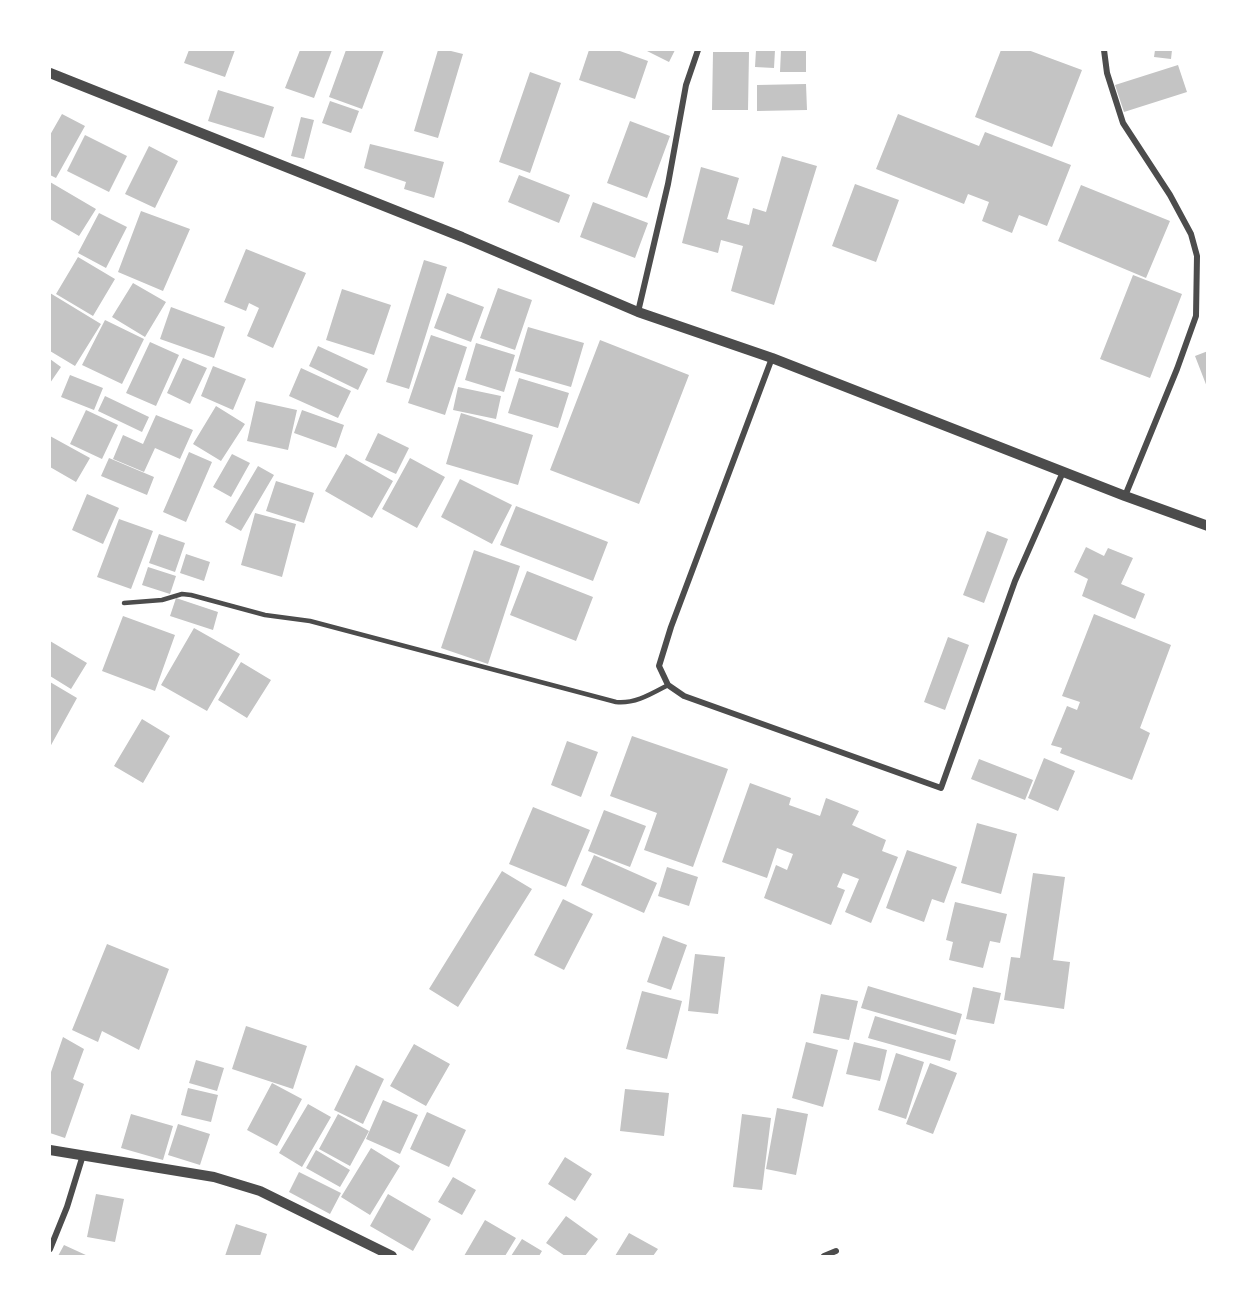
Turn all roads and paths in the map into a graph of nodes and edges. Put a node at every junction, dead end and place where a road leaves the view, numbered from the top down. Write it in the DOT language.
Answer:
graph roads {
  1 [pos="698,50"];
  2 [pos="1104,50"];
  3 [pos="50,73"];
  4 [pos="638,312"];
  5 [pos="772,358"];
  6 [pos="1063,471"];
  7 [pos="1125,496"];
  8 [pos="1208,526"];
  9 [pos="124,603"];
  10 [pos="668,685"];
  11 [pos="50,1150"];
  12 [pos="83,1155"];
  13 [pos="50,1249"];
  14 [pos="836,1251"];
  15 [pos="392,1257"];
  16 [pos="824,1257"];
  1 -- 4 [label="street"];
  2 -- 7 [label="street"];
  3 -- 4 [label="street"];
  4 -- 5 [label="street"];
  5 -- 6 [label="street"];
  5 -- 10 [label="street"];
  6 -- 7 [label="street"];
  6 -- 10 [label="street"];
  7 -- 8 [label="street"];
  9 -- 10 [label="lane"];
  11 -- 12 [label="street"];
  12 -- 13 [label="street"];
  12 -- 15 [label="street"];
  14 -- 16 [label="street"];
}
